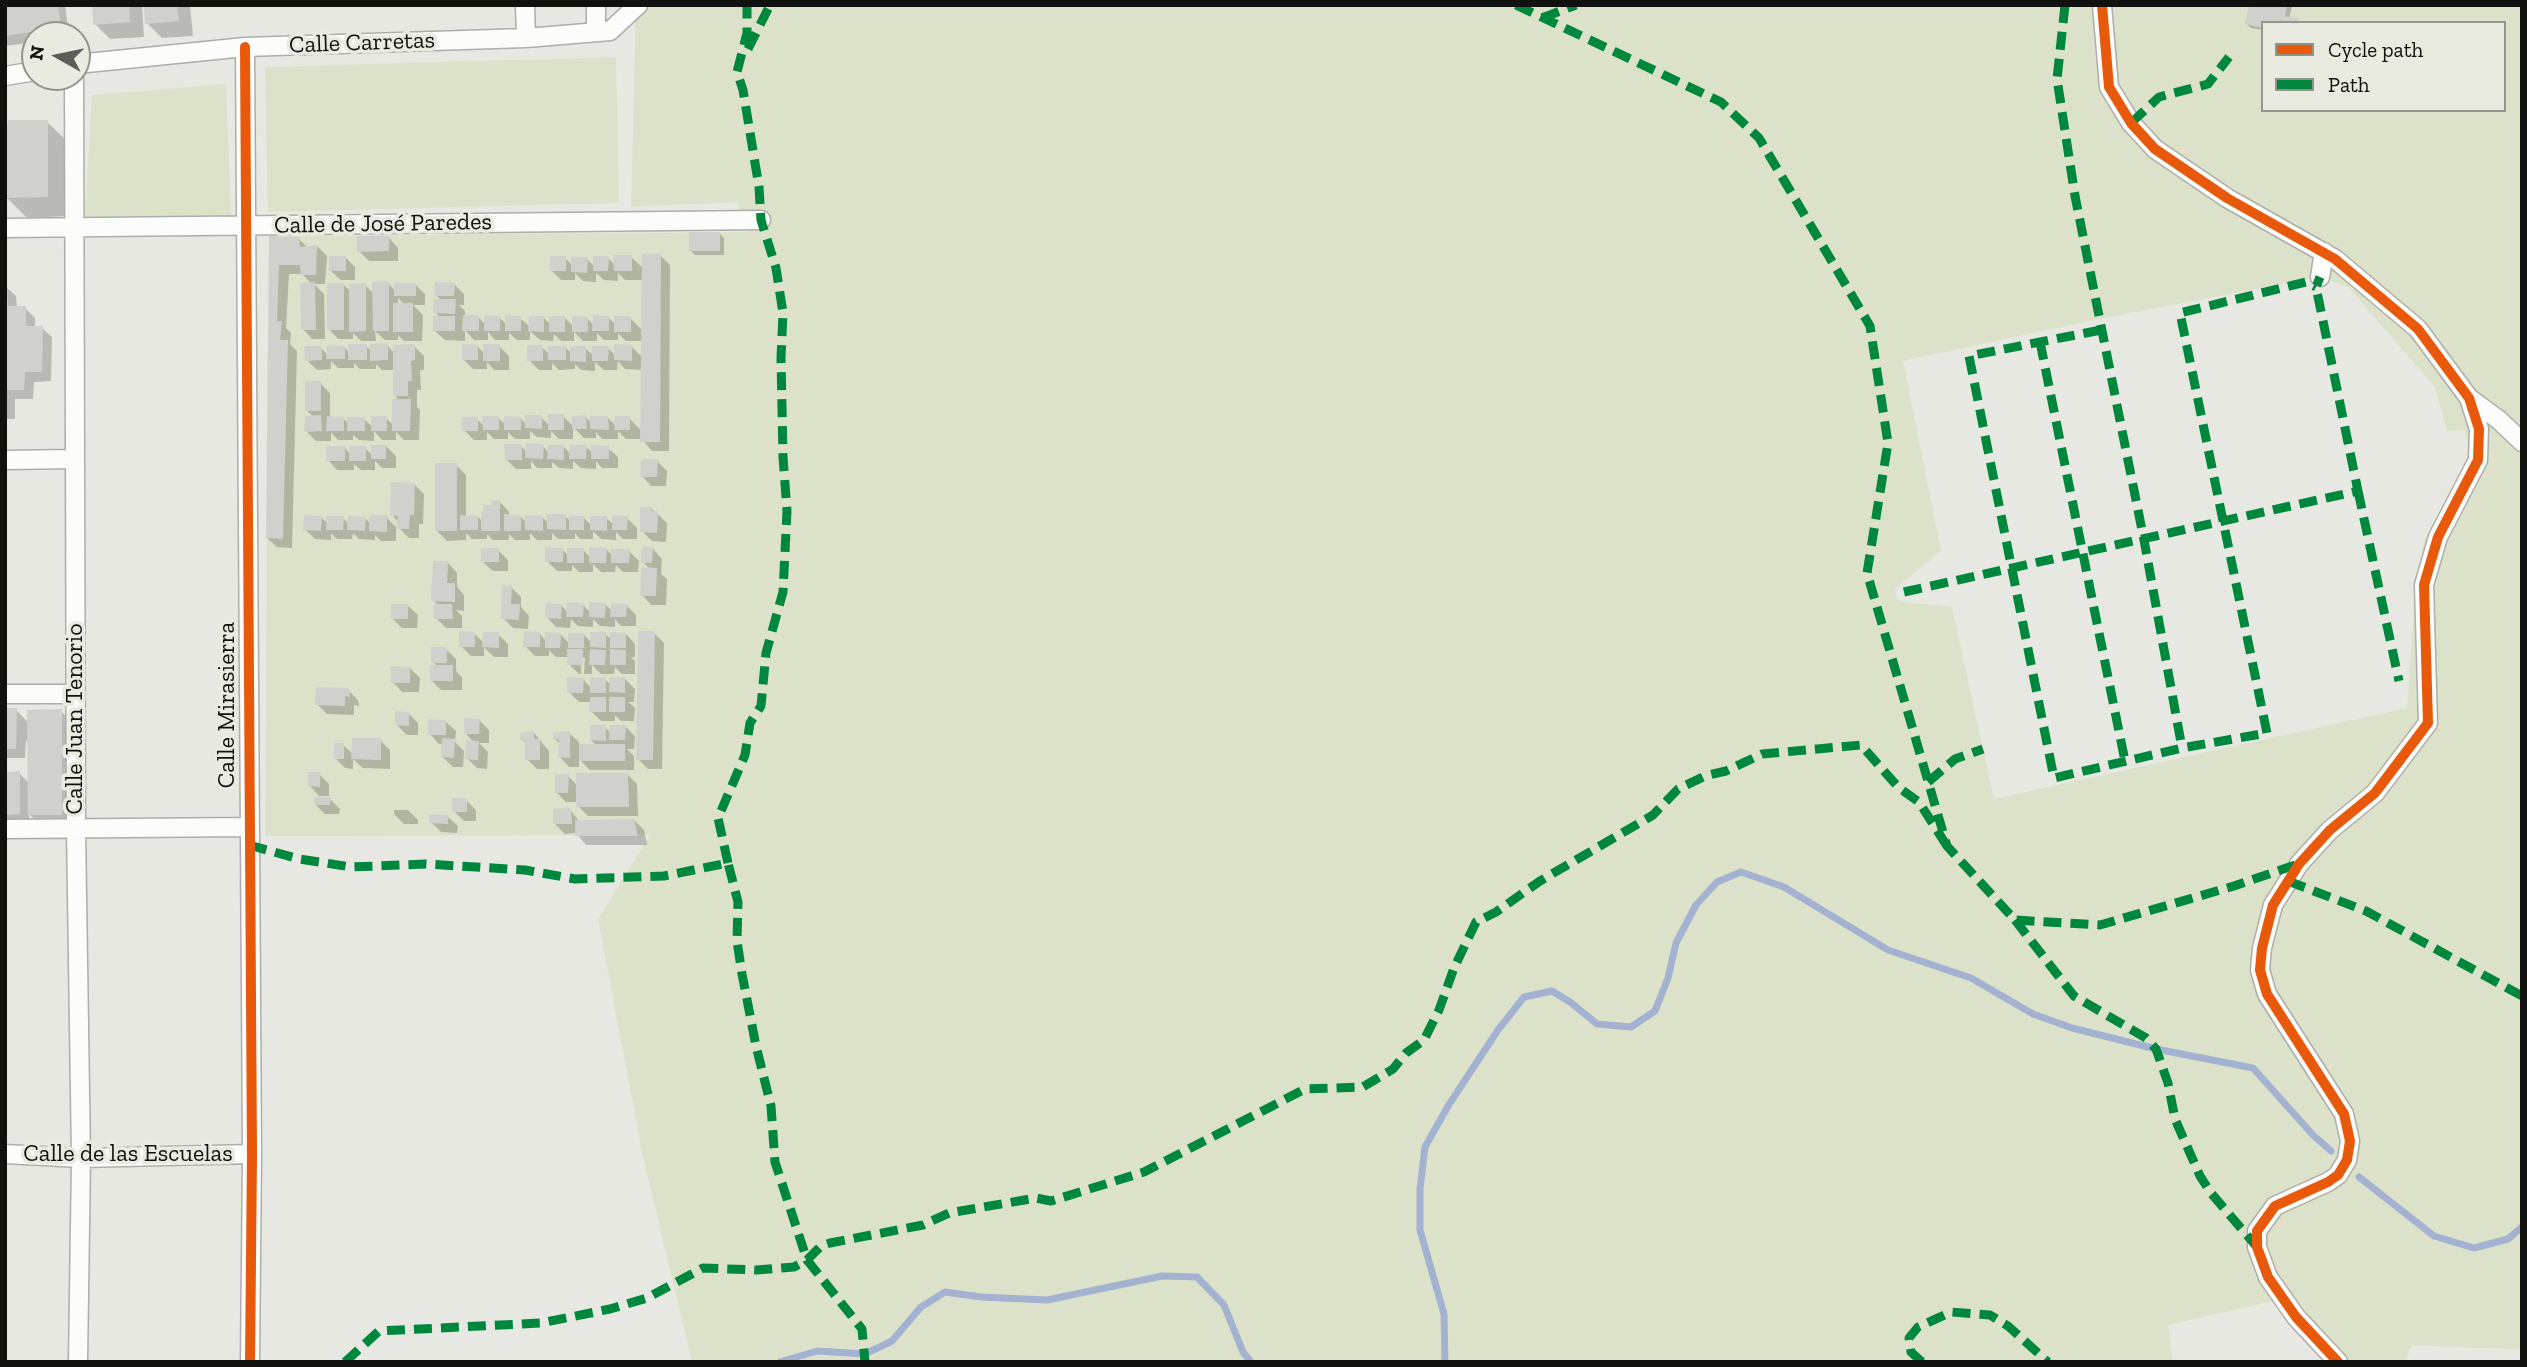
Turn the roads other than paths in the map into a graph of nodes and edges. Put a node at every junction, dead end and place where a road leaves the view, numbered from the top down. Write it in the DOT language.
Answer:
graph roads {
  1 [pos="526,5"];
  2 [pos="596,5"];
  3 [pos="638,5"];
  4 [pos="2102,5"];
  5 [pos="596,32"];
  6 [pos="526,38"];
  7 [pos="246,47"];
  8 [pos="91,63"];
  9 [pos="74,91"];
  10 [pos="761,220"];
  11 [pos="246,226"];
  12 [pos="74,227"];
  13 [pos="5,228"];
  14 [pos="2324,252"];
  15 [pos="2320,277"];
  16 [pos="2469,398"];
  17 [pos="2522,442"];
  18 [pos="75,459"];
  19 [pos="5,460"];
  20 [pos="5,694"];
  21 [pos="75,694"];
  22 [pos="248,827"];
  23 [pos="76,828"];
  24 [pos="5,829"];
  25 [pos="5,1154"];
  26 [pos="252,1154"];
  27 [pos="81,1158"];
  28 [pos="78,1362"];
  29 [pos="250,1362"];
  30 [pos="2338,1362"];
  1 -- 6 [label="street"];
  2 -- 5 [label="street"];
  3 -- 5 [label="street, Calle Carretas"];
  4 -- 14 [label="street"];
  5 -- 6 [label="street, Calle Carretas"];
  6 -- 7 [label="street, Calle Carretas"];
  7 -- 8 [label="street, Calle Carretas"];
  7 -- 11 [label="street, Calle Mirasierra"];
  9 -- 12 [label="street, Calle Juan Tenorio"];
  10 -- 11 [label="street, Calle de José Paredes"];
  11 -- 12 [label="street, Calle de José Paredes"];
  11 -- 22 [label="street, Calle Mirasierra"];
  12 -- 13 [label="street, Calle de José Paredes"];
  12 -- 18 [label="street, Calle Juan Tenorio"];
  14 -- 15 [label="street"];
  14 -- 16 [label="street"];
  16 -- 17 [label="street"];
  16 -- 30 [label="street"];
  18 -- 19 [label="street"];
  18 -- 21 [label="street, Calle Juan Tenorio"];
  20 -- 21 [label="street"];
  21 -- 23 [label="street, Calle Juan Tenorio"];
  22 -- 23 [label="street"];
  22 -- 26 [label="street, Calle Mirasierra"];
  23 -- 24 [label="street"];
  23 -- 27 [label="street, Calle Juan Tenorio"];
  25 -- 27 [label="street, Calle de las Escuelas"];
  26 -- 27 [label="street, Calle de las Escuelas"];
  26 -- 29 [label="street, Calle Mirasierra"];
  27 -- 28 [label="street, Calle Juan Tenorio"];
}
